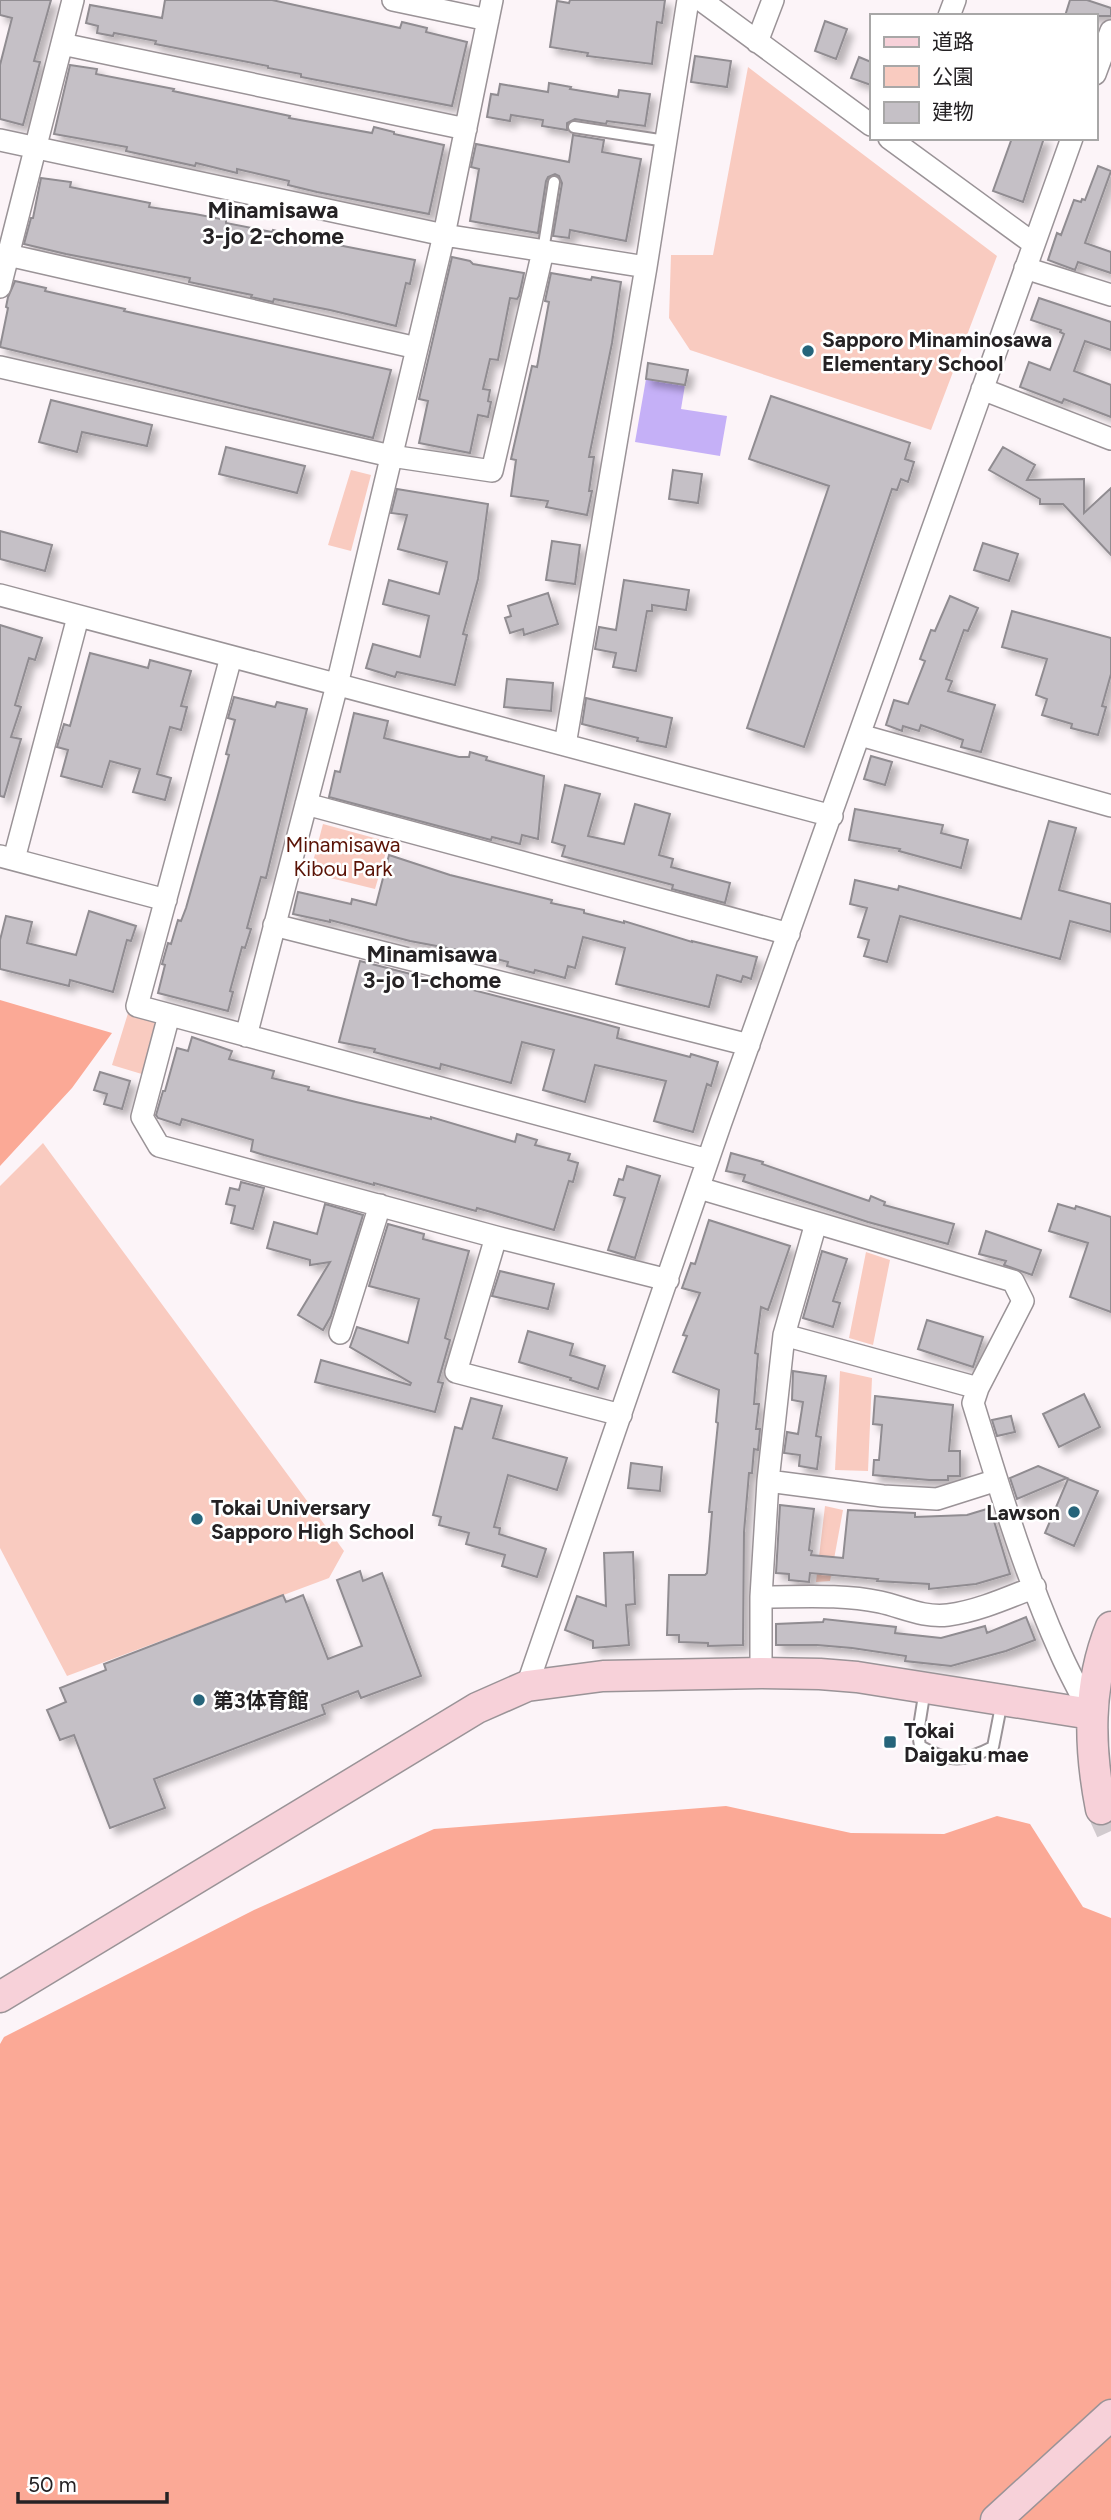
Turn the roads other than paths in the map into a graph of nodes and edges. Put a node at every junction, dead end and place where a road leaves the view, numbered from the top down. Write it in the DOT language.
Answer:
graph roads {
  1 [pos="73,0"];
  2 [pos="393,0"];
  3 [pos="688,0"];
  4 [pos="701,0"];
  5 [pos="773,0"];
  6 [pos="490,10"];
  7 [pos="1111,31"];
  8 [pos="757,42"];
  9 [pos="62,44"];
  10 [pos="1097,69"];
  11 [pos="870,124"];
  12 [pos="574,127"];
  13 [pos="466,129"];
  14 [pos="0,140"];
  15 [pos="1071,140"];
  16 [pos="666,141"];
  17 [pos="899,141"];
  18 [pos="36,148"];
  19 [pos="554,182"];
  20 [pos="444,235"];
  21 [pos="1034,244"];
  22 [pos="543,251"];
  23 [pos="8,255"];
  24 [pos="646,267"];
  25 [pos="1025,268"];
  26 [pos="0,287"];
  27 [pos="1111,295"];
  28 [pos="416,348"];
  29 [pos="0,367"];
  30 [pos="982,389"];
  31 [pos="1111,439"];
  32 [pos="391,456"];
  33 [pos="0,595"];
  34 [pos="78,617"];
  35 [pos="231,657"];
  36 [pos="337,685"];
  37 [pos="860,735"];
  38 [pos="565,744"];
  39 [pos="306,804"];
  40 [pos="1111,806"];
  41 [pos="832,817"];
  42 [pos="7,858"];
  43 [pos="166,900"];
  44 [pos="274,925"];
  45 [pos="789,934"];
  46 [pos="169,1015"];
  47 [pos="246,1036"];
  48 [pos="749,1045"];
  49 [pos="708,1160"];
  50 [pos="699,1188"];
  51 [pos="380,1205"];
  52 [pos="816,1223"];
  53 [pos="496,1237"];
  54 [pos="668,1280"];
  55 [pos="340,1333"];
  56 [pos="783,1335"];
  57 [pos="978,1388"];
  58 [pos="621,1415"];
  59 [pos="997,1480"];
  60 [pos="768,1481"];
  61 [pos="1035,1587"];
  62 [pos="761,1597"];
  63 [pos="1111,1627"];
  64 [pos="761,1673"];
  65 [pos="527,1686"];
  66 [pos="925,1688"];
  67 [pos="1002,1701"];
  68 [pos="1091,1714"];
  69 [pos="1101,1809"];
  70 [pos="0,1997"];
  71 [pos="1111,2415"];
  72 [pos="996,2520"];
  1 -- 9 [label="street"];
  2 -- 6 [label="street"];
  3 -- 16 [label="street"];
  4 -- 8 [label="street"];
  5 -- 8 [label="street"];
  6 -- 13 [label="street"];
  7 -- 10 [label="street"];
  8 -- 11 [label="street"];
  9 -- 13 [label="street"];
  9 -- 18 [label="street"];
  12 -- 16 [label="lane"];
  13 -- 20 [label="street"];
  14 -- 18 [label="street"];
  15 -- 21 [label="street"];
  16 -- 24 [label="street"];
  17 -- 21 [label="street"];
  18 -- 20 [label="street"];
  18 -- 23 [label="street"];
  19 -- 22 [label="lane"];
  20 -- 22 [label="street"];
  20 -- 28 [label="street"];
  21 -- 25 [label="street"];
  22 -- 24 [label="street"];
  22 -- 32 [label="street"];
  23 -- 26 [label="street"];
  23 -- 28 [label="street"];
  24 -- 38 [label="street"];
  25 -- 27 [label="street"];
  25 -- 30 [label="street"];
  28 -- 32 [label="street"];
  29 -- 32 [label="street"];
  30 -- 31 [label="street"];
  30 -- 37 [label="street"];
  32 -- 36 [label="street"];
  33 -- 34 [label="street"];
  34 -- 35 [label="street"];
  34 -- 42 [label="street"];
  35 -- 36 [label="street"];
  35 -- 43 [label="street"];
  36 -- 38 [label="street"];
  36 -- 39 [label="street"];
  37 -- 40 [label="street"];
  37 -- 41 [label="street"];
  38 -- 41 [label="street"];
  39 -- 44 [label="street"];
  39 -- 45 [label="street"];
  41 -- 45 [label="street"];
  42 -- 43 [label="street"];
  43 -- 46 [label="street"];
  44 -- 47 [label="street"];
  44 -- 48 [label="street"];
  45 -- 48 [label="street"];
  46 -- 47 [label="street"];
  46 -- 51 [label="street"];
  47 -- 49 [label="street"];
  48 -- 49 [label="street"];
  49 -- 50 [label="street"];
  50 -- 52 [label="street"];
  50 -- 54 [label="street"];
  51 -- 53 [label="street"];
  51 -- 55 [label="street"];
  52 -- 56 [label="street"];
  52 -- 57 [label="street"];
  53 -- 54 [label="street"];
  53 -- 58 [label="street"];
  54 -- 58 [label="street"];
  56 -- 57 [label="street"];
  56 -- 60 [label="street"];
  57 -- 59 [label="street"];
  58 -- 65 [label="street"];
  59 -- 60 [label="street"];
  59 -- 61 [label="street"];
  60 -- 62 [label="street"];
  61 -- 62 [label="street"];
  61 -- 68 [label="street"];
  62 -- 64 [label="street"];
  63 -- 68 [label="street"];
  64 -- 65 [label="street"];
  64 -- 66 [label="street"];
  65 -- 70 [label="street"];
  66 -- 67 [label="street"];
  66 -- 67 [label="lane"];
  67 -- 68 [label="street"];
  68 -- 69 [label="street"];
  71 -- 72 [label="street"];
}
